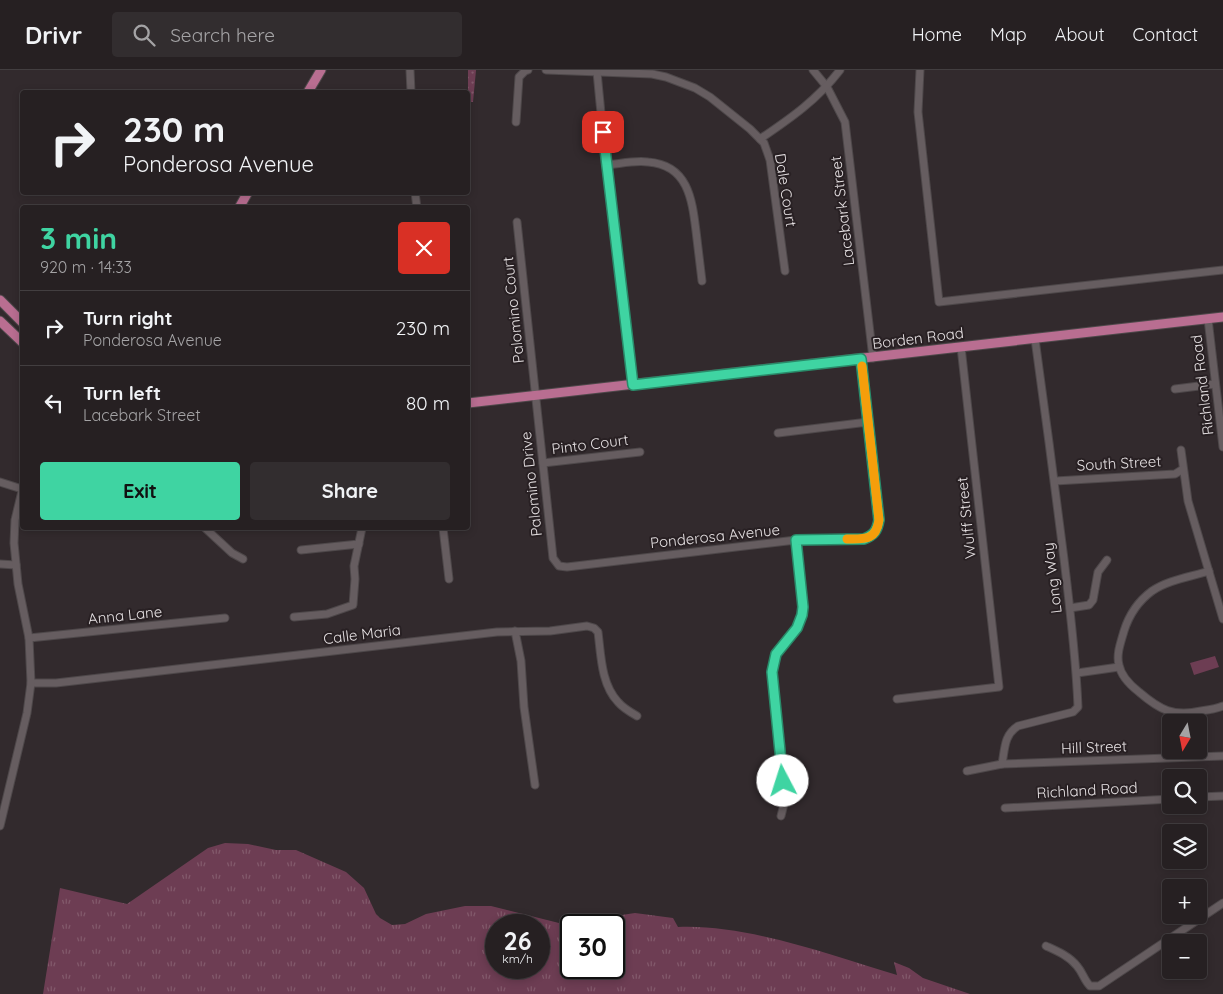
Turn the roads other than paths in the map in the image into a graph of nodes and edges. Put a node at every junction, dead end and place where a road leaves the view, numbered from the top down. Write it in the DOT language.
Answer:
graph roads {
  1 [pos="321,70"];
  2 [pos="410,70"];
  3 [pos="528,70"];
  4 [pos="546,70"];
  5 [pos="813,70"];
  6 [pos="840,70"];
  7 [pos="920,70"];
  8 [pos="597,72"];
  9 [pos="827,87"];
  10 [pos="309,90"];
  11 [pos="411,90"];
  12 [pos="516,122"];
  13 [pos="760,139"];
  14 [pos="606,165"];
  15 [pos="517,222"];
  16 [pos="1223,270"];
  17 [pos="785,271"];
  18 [pos="702,281"];
  19 [pos="0,300"];
  20 [pos="1223,317"];
  21 [pos="1208,319"];
  22 [pos="20,320"];
  23 [pos="0,321"];
  24 [pos="1035,339"];
  25 [pos="20,340"];
  26 [pos="961,347"];
  27 [pos="873,358"];
  28 [pos="861,359"];
  29 [pos="1215,384"];
  30 [pos="633,385"];
  31 [pos="1175,389"];
  32 [pos="535,396"];
  33 [pos="470,403"];
  34 [pos="868,422"];
  35 [pos="778,433"];
  36 [pos="1223,447"];
  37 [pos="1181,450"];
  38 [pos="640,452"];
  39 [pos="543,463"];
  40 [pos="1183,469"];
  41 [pos="1054,481"];
  42 [pos="0,482"];
  43 [pos="20,489"];
  44 [pos="20,499"];
  45 [pos="207,530"];
  46 [pos="362,530"];
  47 [pos="443,530"];
  48 [pos="796,540"];
  49 [pos="359,544"];
  50 [pos="301,550"];
  51 [pos="243,559"];
  52 [pos="1107,560"];
  53 [pos="0,564"];
  54 [pos="16,565"];
  55 [pos="559,566"];
  56 [pos="1209,571"];
  57 [pos="449,578"];
  58 [pos="1070,608"];
  59 [pos="294,617"];
  60 [pos="224,618"];
  61 [pos="1223,619"];
  62 [pos="515,631"];
  63 [pos="29,638"];
  64 [pos="1119,667"];
  65 [pos="1076,673"];
  66 [pos="31,683"];
  67 [pos="897,699"];
  68 [pos="1223,706"];
  69 [pos="637,716"];
  70 [pos="1223,756"];
  71 [pos="1002,764"];
  72 [pos="967,771"];
  73 [pos="535,785"];
  74 [pos="1223,796"];
  75 [pos="1207,797"];
  76 [pos="3,799"];
  77 [pos="1162,799"];
  78 [pos="1005,808"];
  79 [pos="781,816"];
  80 [pos="0,826"];
  81 [pos="1223,903"];
  82 [pos="1046,946"];
  1 -- 10 [label="main road"];
  2 -- 11 [label="street"];
  3 -- 12 [label="street"];
  4 -- 8 [label="street, Dale Court"];
  5 -- 9 [label="street, Lacebark Street"];
  6 -- 9 [label="street"];
  7 -- 16 [label="street"];
  8 -- 13 [label="street, Dale Court"];
  8 -- 14 [label="street"];
  9 -- 13 [label="street"];
  9 -- 27 [label="street, Lacebark Street"];
  13 -- 17 [label="street, Dale Court"];
  14 -- 18 [label="street"];
  14 -- 30 [label="street"];
  15 -- 32 [label="street, Palomino Court"];
  19 -- 22 [label="main road"];
  20 -- 21 [label="main road, Borden Road"];
  21 -- 24 [label="main road, Borden Road"];
  21 -- 29 [label="street, Richland Road"];
  23 -- 25 [label="main road"];
  24 -- 26 [label="main road, Borden Road"];
  24 -- 41 [label="street, Long Way"];
  26 -- 27 [label="main road, Borden Road"];
  26 -- 67 [label="street, Wulff Street"];
  27 -- 28 [label="main road, Borden Road"];
  28 -- 30 [label="main road, Borden Road"];
  28 -- 34 [label="street"];
  29 -- 31 [label="street"];
  29 -- 36 [label="street, Richland Road"];
  30 -- 32 [label="main road, Borden Road"];
  32 -- 33 [label="main road, Borden Road"];
  32 -- 39 [label="street, Palomino Drive"];
  34 -- 35 [label="street"];
  34 -- 48 [label="street, Ponderosa Avenue"];
  37 -- 40 [label="street"];
  38 -- 39 [label="street, Pinto Court"];
  39 -- 55 [label="street, Palomino Drive"];
  40 -- 41 [label="street, South Street"];
  40 -- 56 [label="street"];
  41 -- 58 [label="street, Long Way"];
  42 -- 43 [label="street"];
  44 -- 54 [label="street"];
  45 -- 51 [label="street"];
  46 -- 49 [label="street"];
  47 -- 57 [label="street"];
  48 -- 55 [label="street, Ponderosa Avenue"];
  48 -- 79 [label="street"];
  49 -- 50 [label="street"];
  49 -- 59 [label="street"];
  52 -- 58 [label="street"];
  53 -- 54 [label="street"];
  54 -- 63 [label="street"];
  56 -- 61 [label="street"];
  56 -- 64 [label="street"];
  58 -- 65 [label="street, Long Way"];
  60 -- 63 [label="street, Anna Lane"];
  62 -- 66 [label="street, Calle Maria"];
  62 -- 69 [label="street, Calle Maria"];
  62 -- 73 [label="street"];
  63 -- 66 [label="street"];
  64 -- 65 [label="street"];
  64 -- 68 [label="street"];
  65 -- 71 [label="street, Long Way"];
  66 -- 76 [label="street"];
  70 -- 71 [label="street, Hill Street"];
  71 -- 72 [label="street, Hill Street"];
  74 -- 75 [label="street"];
  76 -- 80 [label="street"];
  77 -- 78 [label="street, Richland Road"];
  81 -- 82 [label="street"];
}
